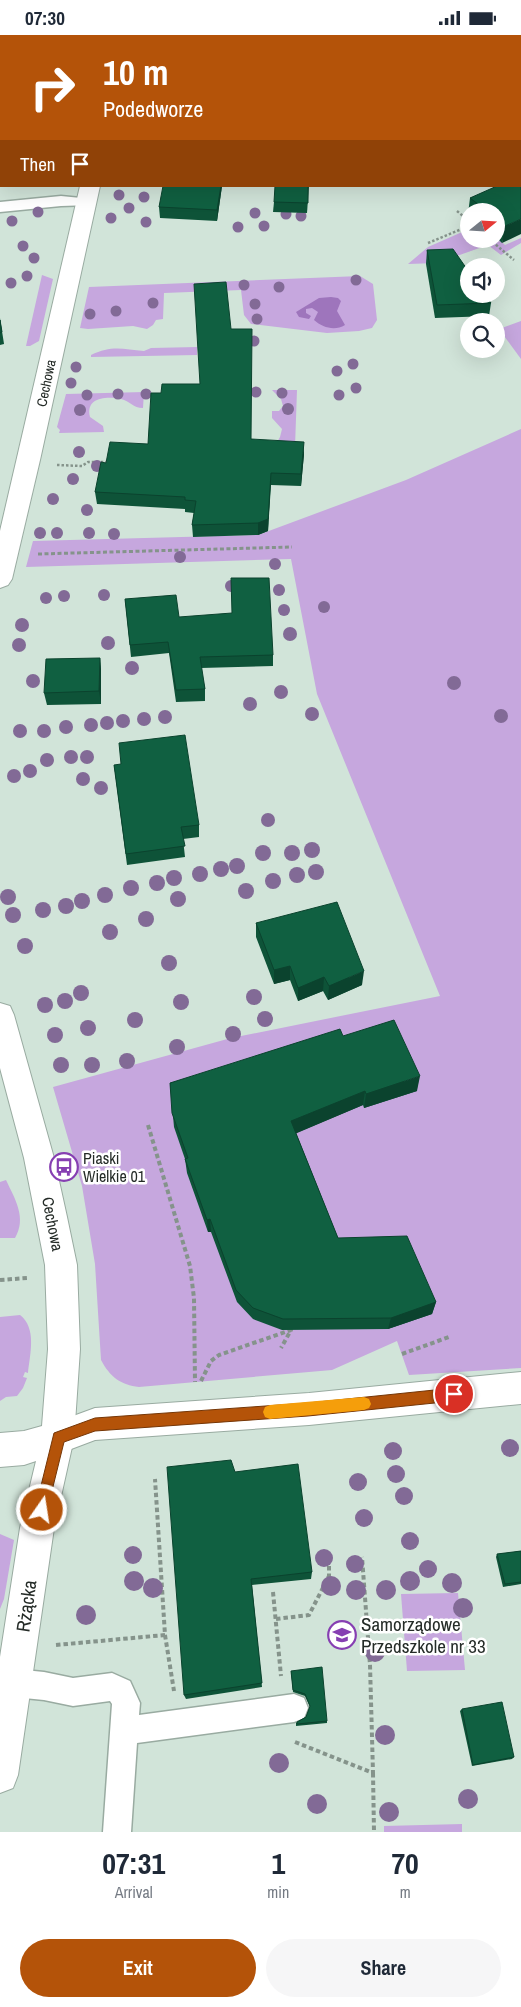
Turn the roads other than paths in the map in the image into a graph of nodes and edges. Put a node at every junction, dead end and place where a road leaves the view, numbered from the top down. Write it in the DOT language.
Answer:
graph roads {
  1 [pos="88,194"];
  2 [pos="0,207"];
  3 [pos="0,579"];
  4 [pos="0,1015"];
  5 [pos="521,1387"];
  6 [pos="58,1438"];
  7 [pos="0,1450"];
  8 [pos="14,1683"];
  9 [pos="289,1709"];
  10 [pos="4,1720"];
  11 [pos="124,1731"];
  12 [pos="0,1775"];
  13 [pos="117,1832"];
  1 -- 2 [label="lane"];
  1 -- 3 [label="street, Cechowa"];
  4 -- 6 [label="street, Cechowa"];
  5 -- 6 [label="street"];
  6 -- 7 [label="street"];
  6 -- 8 [label="street, Rżącka"];
  8 -- 10 [label="street, Rżącka"];
  8 -- 11 [label="lane"];
  9 -- 11 [label="lane"];
  10 -- 12 [label="street, Rżącka"];
  11 -- 13 [label="lane"];
}
